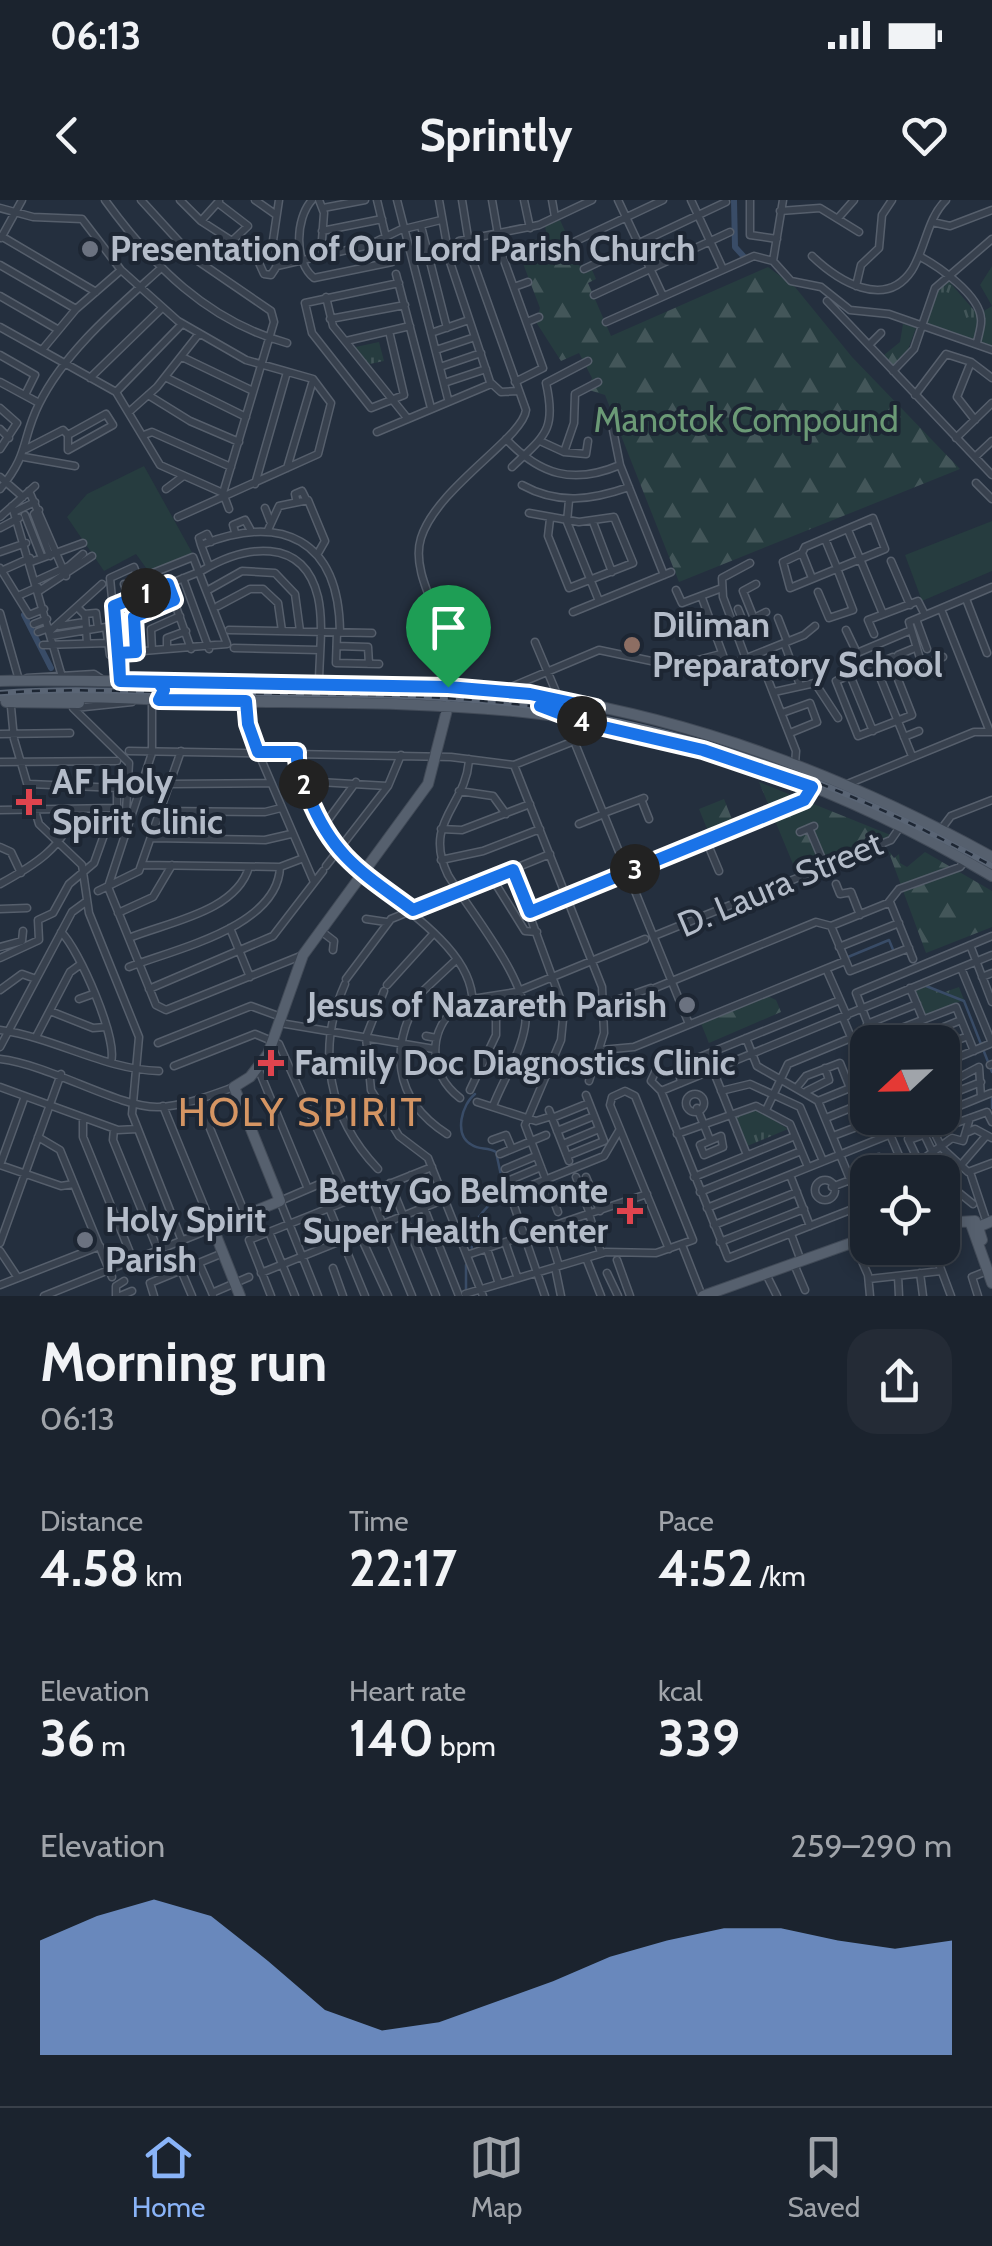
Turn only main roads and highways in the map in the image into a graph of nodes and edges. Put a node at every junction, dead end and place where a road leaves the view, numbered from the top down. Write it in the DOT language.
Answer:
graph roads {
  1 [pos="0,682"];
  2 [pos="158,682"];
  3 [pos="185,682"];
  4 [pos="156,700"];
  5 [pos="187,701"];
  6 [pos="3,703"];
  7 [pos="444,708"];
  8 [pos="596,708"];
  9 [pos="576,720"];
  10 [pos="992,857"];
  11 [pos="992,876"];
  12 [pos="984,1220"];
  13 [pos="850,1243"];
  14 [pos="990,1269"];
  15 [pos="992,1283"];
  16 [pos="240,1296"];
  17 [pos="703,1296"];
  1 -- 2 [label="main road"];
  2 -- 3 [label="main road"];
  2 -- 4 [label="main road"];
  3 -- 5 [label="main road"];
  3 -- 8 [label="main road"];
  4 -- 5 [label="main road"];
  4 -- 6 [label="main road"];
  5 -- 7 [label="main road"];
  7 -- 9 [label="main road"];
  7 -- 16 [label="main road"];
  8 -- 9 [label="main road"];
  8 -- 10 [label="main road"];
  9 -- 11 [label="main road"];
  12 -- 14 [label="main road"];
  13 -- 17 [label="main road"];
  14 -- 15 [label="main road"];
}
